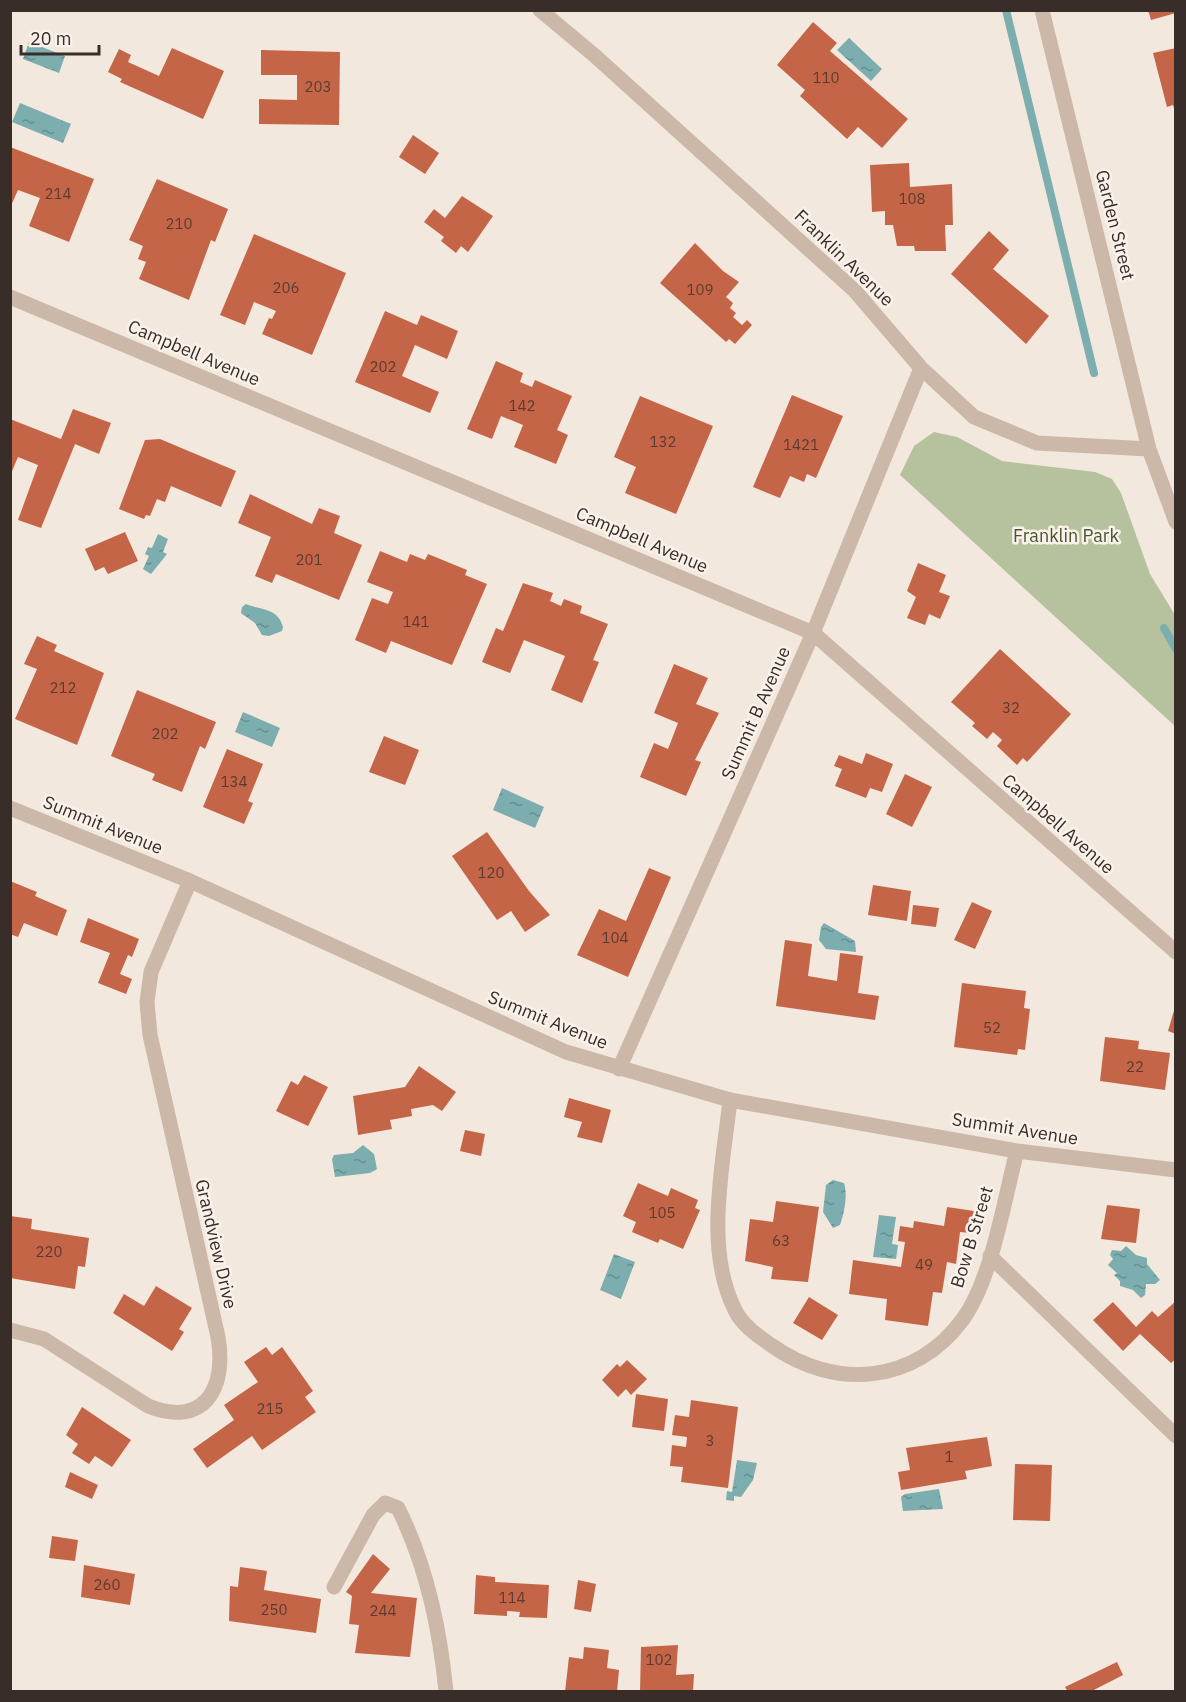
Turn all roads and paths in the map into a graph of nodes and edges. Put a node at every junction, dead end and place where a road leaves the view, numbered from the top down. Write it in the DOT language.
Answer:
graph roads {
  1 [pos="540,10"];
  2 [pos="1042,10"];
  3 [pos="10,297"];
  4 [pos="921,368"];
  5 [pos="1149,448"];
  6 [pos="1176,522"];
  7 [pos="813,633"];
  8 [pos="10,807"];
  9 [pos="190,881"];
  10 [pos="1176,952"];
  11 [pos="619,1069"];
  12 [pos="729,1100"];
  13 [pos="1017,1151"];
  14 [pos="1176,1170"];
  15 [pos="990,1256"];
  16 [pos="10,1330"];
  17 [pos="1176,1436"];
  18 [pos="334,1587"];
  19 [pos="446,1692"];
  1 -- 4 [label="street, Franklin Avenue"];
  2 -- 5 [label="street, Garden Street"];
  3 -- 7 [label="street, Campbell Avenue"];
  4 -- 5 [label="street, Franklin Avenue"];
  4 -- 7 [label="street, Summit B Avenue"];
  5 -- 6 [label="street"];
  7 -- 10 [label="street, Campbell Avenue"];
  7 -- 11 [label="street, Summit B Avenue"];
  8 -- 9 [label="street, Summit Avenue"];
  9 -- 11 [label="street, Summit Avenue"];
  9 -- 16 [label="street, Grandview Drive"];
  11 -- 12 [label="street, Summit Avenue"];
  12 -- 13 [label="street, Summit Avenue"];
  12 -- 15 [label="street, Bow B Street"];
  13 -- 14 [label="street, Summit Avenue"];
  13 -- 15 [label="street, Bow B Street"];
  15 -- 17 [label="street"];
  18 -- 19 [label="street"];
}
